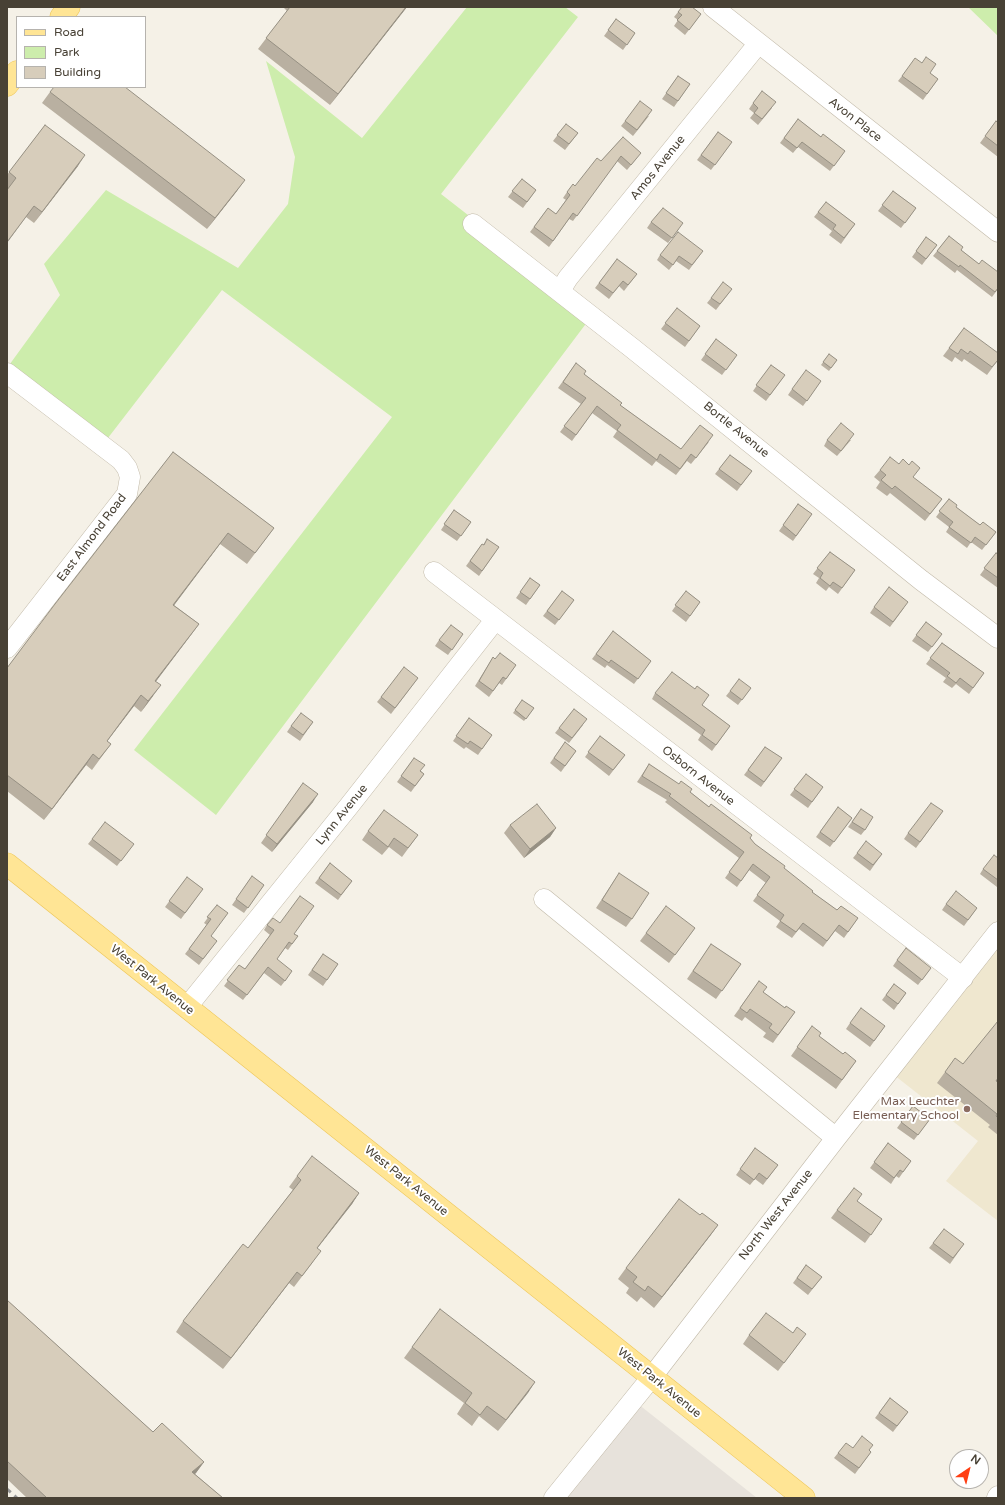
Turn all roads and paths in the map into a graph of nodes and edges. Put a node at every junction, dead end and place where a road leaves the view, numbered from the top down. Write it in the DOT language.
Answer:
graph roads {
  1 [pos="69,7"];
  2 [pos="713,7"];
  3 [pos="62,16"];
  4 [pos="758,44"];
  5 [pos="16,73"];
  6 [pos="7,85"];
  7 [pos="473,224"];
  8 [pos="998,232"];
  9 [pos="563,294"];
  10 [pos="7,373"];
  11 [pos="434,572"];
  12 [pos="495,620"];
  13 [pos="998,638"];
  14 [pos="7,648"];
  15 [pos="7,864"];
  16 [pos="544,899"];
  17 [pos="998,932"];
  18 [pos="963,978"];
  19 [pos="187,1007"];
  20 [pos="836,1138"];
  21 [pos="651,1378"];
  22 [pos="554,1498"];
  23 [pos="804,1498"];
  1 -- 3 [label="main road"];
  2 -- 4 [label="street, Avon Place"];
  4 -- 8 [label="street, Avon Place"];
  4 -- 9 [label="street, Amos Avenue"];
  5 -- 6 [label="main road"];
  7 -- 9 [label="street, Bortle Avenue"];
  9 -- 13 [label="street, Bortle Avenue"];
  10 -- 14 [label="street, East Almond Road"];
  11 -- 12 [label="street, Osborn Avenue"];
  12 -- 18 [label="street, Osborn Avenue"];
  12 -- 19 [label="street, Lynn Avenue"];
  15 -- 19 [label="main road, West Park Avenue"];
  16 -- 20 [label="street"];
  17 -- 18 [label="street, North West Avenue"];
  18 -- 20 [label="street, North West Avenue"];
  19 -- 21 [label="main road, West Park Avenue"];
  20 -- 21 [label="street, North West Avenue"];
  21 -- 22 [label="street, North West Avenue"];
  21 -- 23 [label="main road, West Park Avenue"];
}
